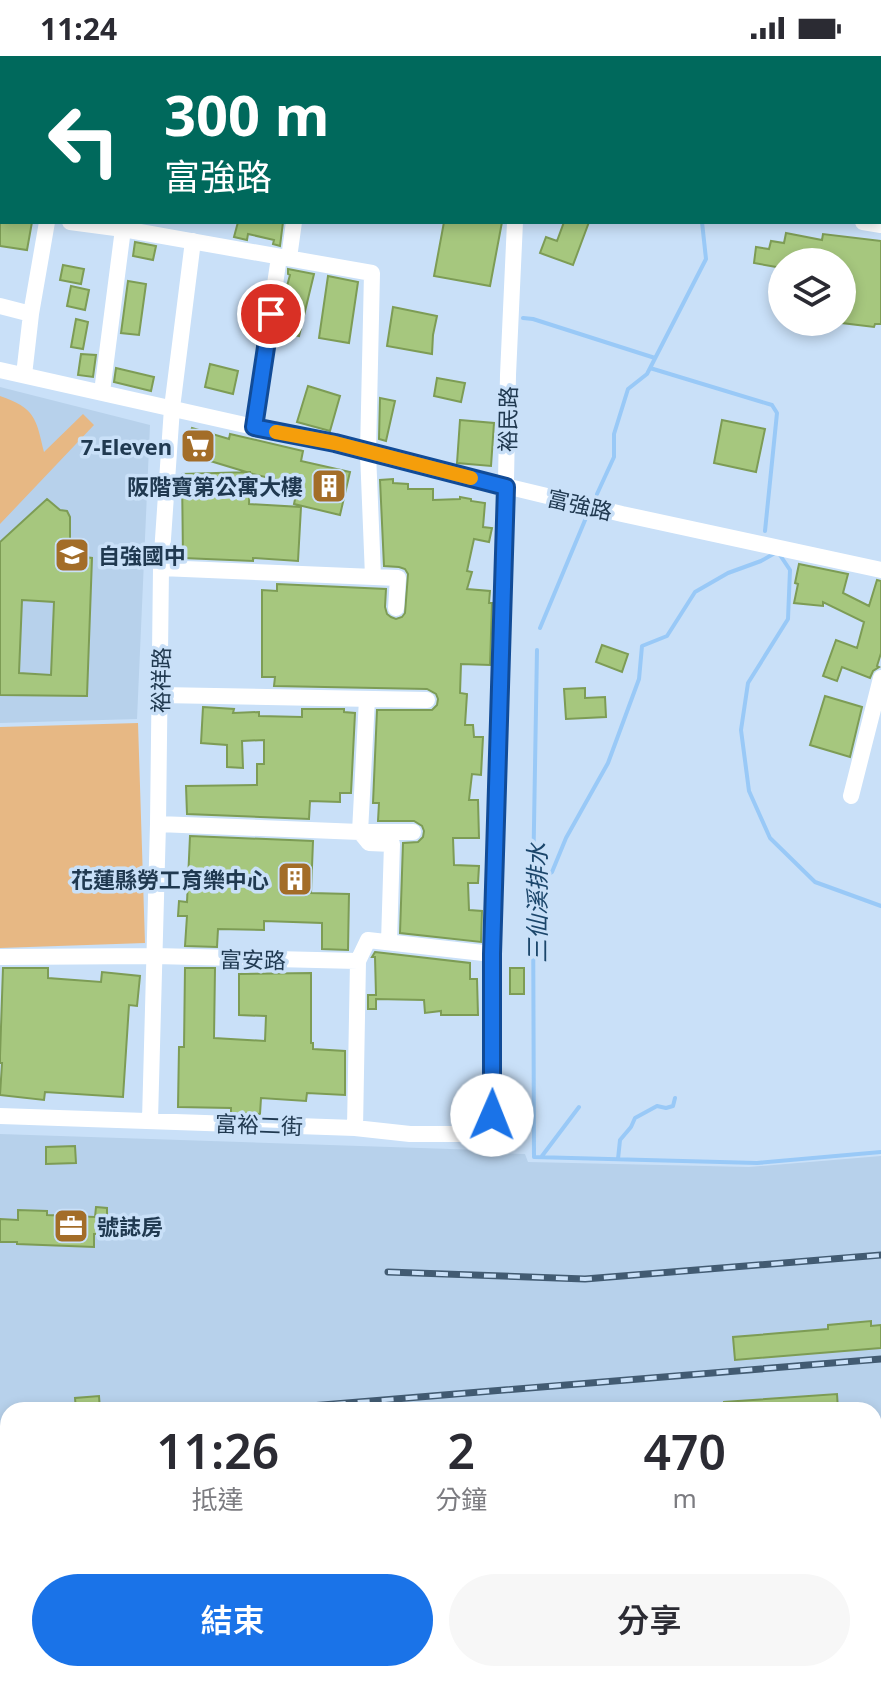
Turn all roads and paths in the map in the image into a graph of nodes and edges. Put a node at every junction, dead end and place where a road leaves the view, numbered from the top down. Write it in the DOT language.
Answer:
graph roads {
  1 [pos="47,224"];
  2 [pos="85,224"];
  3 [pos="293,224"];
  4 [pos="515,224"];
  5 [pos="123,229"];
  6 [pos="193,241"];
  7 [pos="284,258"];
  8 [pos="0,306"];
  9 [pos="31,314"];
  10 [pos="0,370"];
  11 [pos="24,375"];
  12 [pos="102,392"];
  13 [pos="172,408"];
  14 [pos="254,427"];
  15 [pos="368,453"];
  16 [pos="506,487"];
  17 [pos="161,568"];
  18 [pos="881,570"];
  19 [pos="373,576"];
  20 [pos="396,608"];
  21 [pos="881,678"];
  22 [pos="160,695"];
  23 [pos="367,699"];
  24 [pos="427,700"];
  25 [pos="851,796"];
  26 [pos="158,824"];
  27 [pos="360,832"];
  28 [pos="413,832"];
  29 [pos="389,942"];
  30 [pos="492,954"];
  31 [pos="155,956"];
  32 [pos="0,957"];
  33 [pos="358,961"];
  34 [pos="493,1096"];
  35 [pos="0,1116"];
  36 [pos="150,1120"];
  37 [pos="355,1128"];
  1 -- 9 [label="street"];
  2 -- 5 [label="street"];
  3 -- 7 [label="street"];
  4 -- 16 [label="street, 裕民路"];
  5 -- 6 [label="street"];
  5 -- 12 [label="street"];
  6 -- 7 [label="street"];
  6 -- 13 [label="street, 裕祥路"];
  7 -- 14 [label="street"];
  7 -- 15 [label="street"];
  8 -- 9 [label="street"];
  9 -- 11 [label="street"];
  10 -- 11 [label="street, 富強路"];
  11 -- 12 [label="street, 富強路"];
  12 -- 13 [label="street, 富強路"];
  13 -- 14 [label="street, 富強路"];
  13 -- 17 [label="street, 裕祥路"];
  14 -- 15 [label="street, 富強路"];
  15 -- 16 [label="street, 富強路"];
  15 -- 19 [label="street"];
  16 -- 18 [label="street, 富強路"];
  16 -- 30 [label="street, 裕民路"];
  17 -- 19 [label="street"];
  17 -- 22 [label="street, 裕祥路"];
  19 -- 20 [label="street"];
  21 -- 25 [label="street"];
  22 -- 23 [label="street"];
  22 -- 26 [label="street, 裕祥路"];
  23 -- 24 [label="street"];
  23 -- 27 [label="street"];
  26 -- 27 [label="street"];
  26 -- 31 [label="street, 裕祥路"];
  27 -- 28 [label="street"];
  27 -- 29 [label="street"];
  29 -- 30 [label="street"];
  29 -- 33 [label="street"];
  30 -- 34 [label="street, 裕民路"];
  31 -- 32 [label="street, 富安路"];
  31 -- 33 [label="street, 富安路"];
  31 -- 36 [label="street, 裕祥路"];
  33 -- 37 [label="street"];
  34 -- 37 [label="street, 富裕二街"];
  35 -- 36 [label="street, 富裕二街"];
  36 -- 37 [label="street, 富裕二街"];
}
